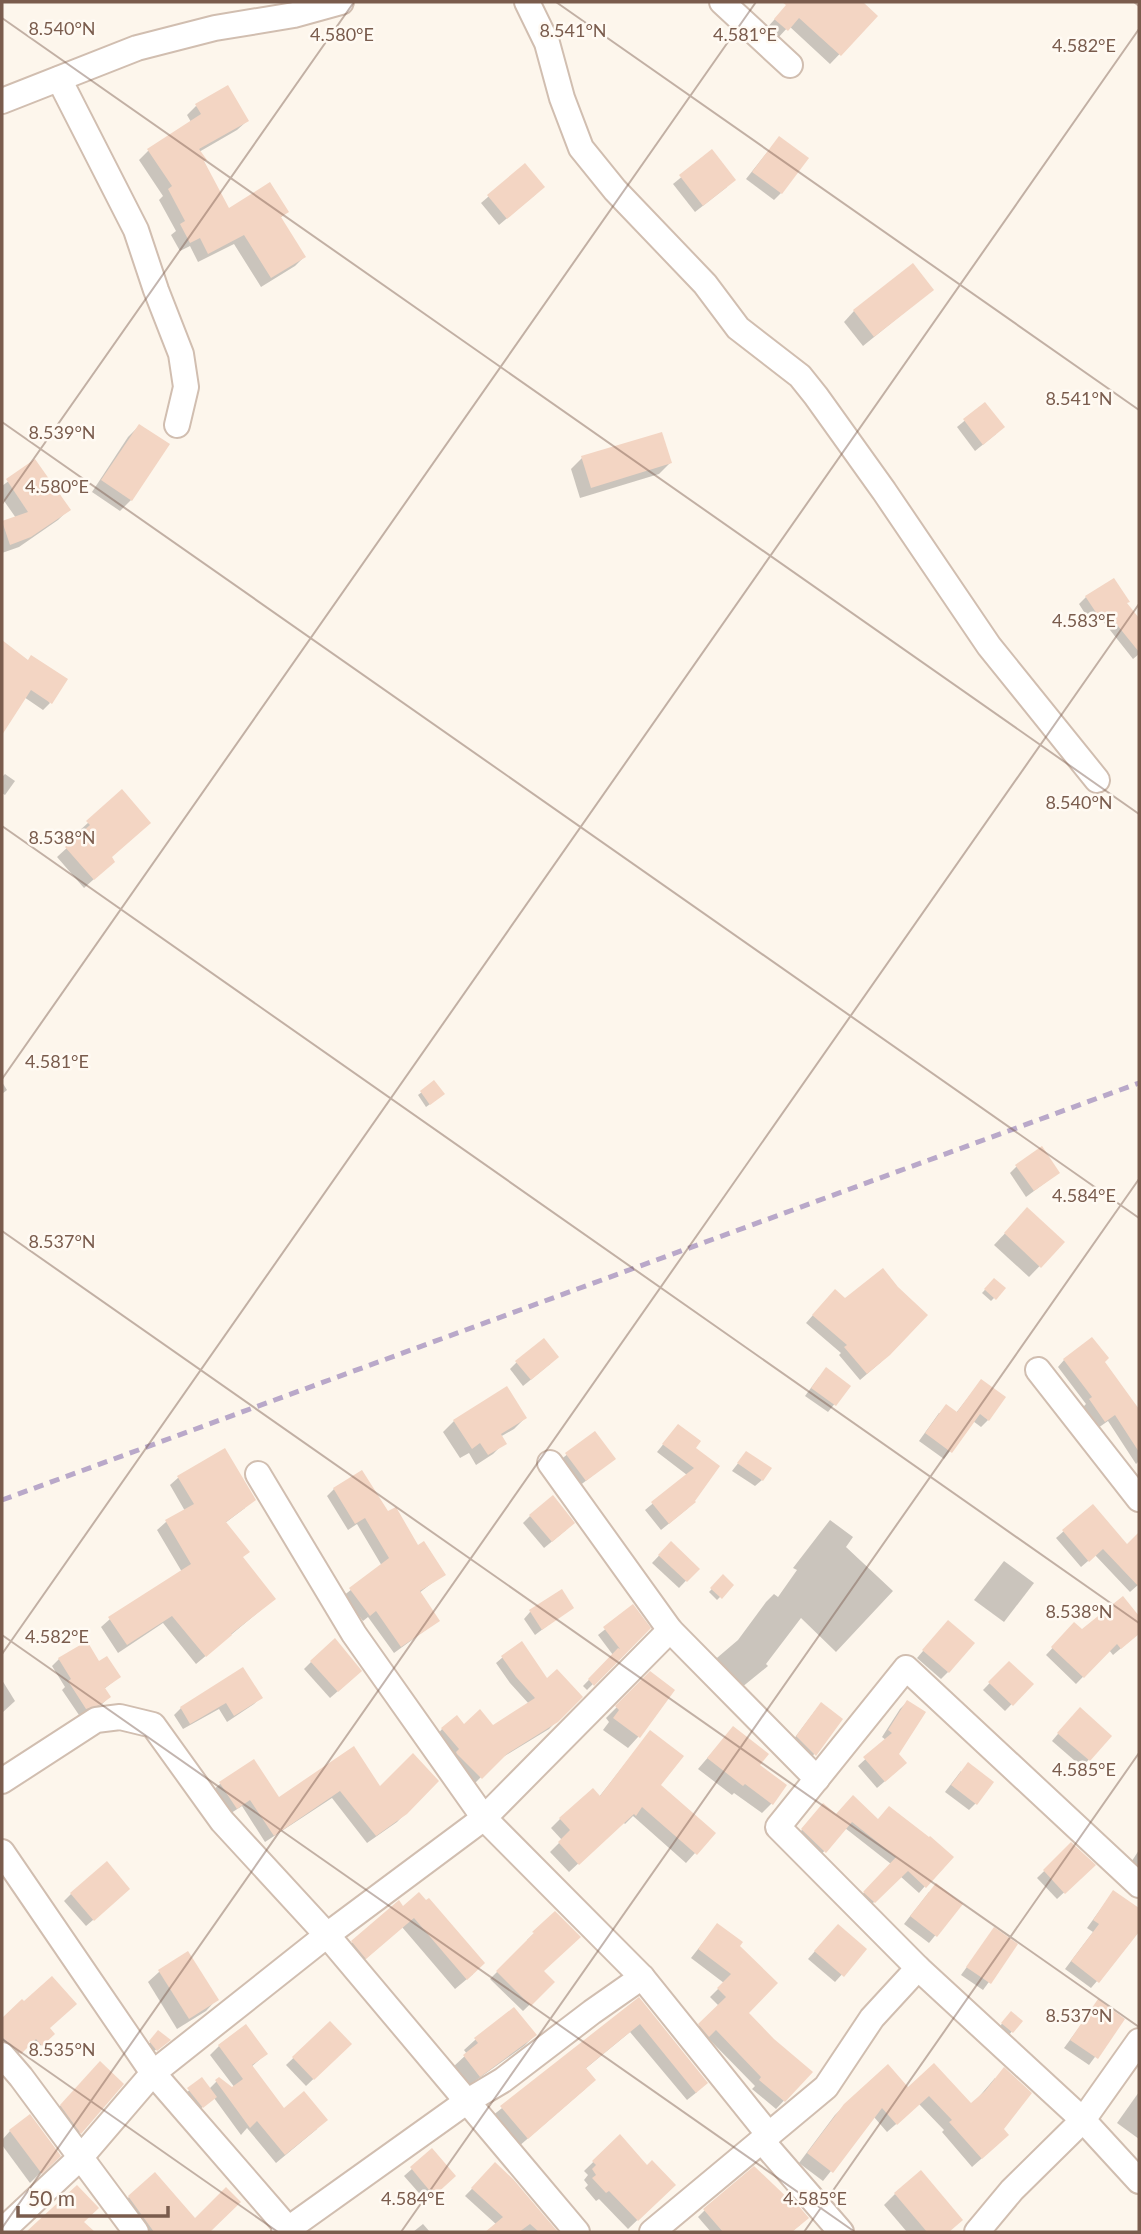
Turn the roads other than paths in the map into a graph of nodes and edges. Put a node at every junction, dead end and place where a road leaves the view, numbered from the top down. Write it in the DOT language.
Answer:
graph roads {
  1 [pos="341,2"];
  2 [pos="527,2"];
  3 [pos="722,2"];
  4 [pos="790,65"];
  5 [pos="59,79"];
  6 [pos="2,100"];
  7 [pos="177,425"];
  8 [pos="1097,780"];
  9 [pos="1038,1370"];
  10 [pos="550,1463"];
  11 [pos="258,1474"];
  12 [pos="1135,1487"];
  13 [pos="670,1630"];
  14 [pos="817,1779"];
  15 [pos="2,1781"];
  16 [pos="484,1818"];
  17 [pos="2,1852"];
  18 [pos="1139,1885"];
  19 [pos="327,1935"];
  20 [pos="918,1968"];
  21 [pos="642,1977"];
  22 [pos="1139,2041"];
  23 [pos="2,2055"];
  24 [pos="153,2073"];
  25 [pos="466,2102"];
  26 [pos="1083,2120"];
  27 [pos="765,2138"];
  28 [pos="81,2157"];
  29 [pos="1139,2181"];
  30 [pos="2,2231"];
  31 [pos="287,2231"];
  32 [pos="136,2232"];
  33 [pos="577,2232"];
  34 [pos="652,2232"];
  35 [pos="841,2232"];
  36 [pos="976,2232"];
  1 -- 5 [label="street"];
  2 -- 8 [label="street"];
  3 -- 4 [label="street"];
  5 -- 6 [label="street"];
  5 -- 7 [label="street"];
  9 -- 12 [label="street"];
  10 -- 13 [label="street"];
  11 -- 16 [label="street"];
  13 -- 14 [label="street"];
  13 -- 16 [label="street"];
  14 -- 18 [label="street"];
  14 -- 20 [label="street"];
  15 -- 19 [label="street"];
  16 -- 19 [label="street"];
  16 -- 21 [label="street"];
  17 -- 24 [label="street"];
  19 -- 24 [label="street"];
  19 -- 25 [label="street"];
  20 -- 26 [label="street"];
  20 -- 27 [label="street"];
  21 -- 25 [label="street"];
  21 -- 27 [label="street"];
  22 -- 26 [label="street"];
  23 -- 28 [label="street"];
  24 -- 28 [label="street"];
  24 -- 31 [label="street"];
  25 -- 31 [label="street"];
  25 -- 33 [label="street"];
  26 -- 29 [label="street"];
  26 -- 36 [label="street"];
  27 -- 34 [label="street"];
  27 -- 35 [label="street"];
  28 -- 30 [label="street"];
  28 -- 32 [label="street"];
}
